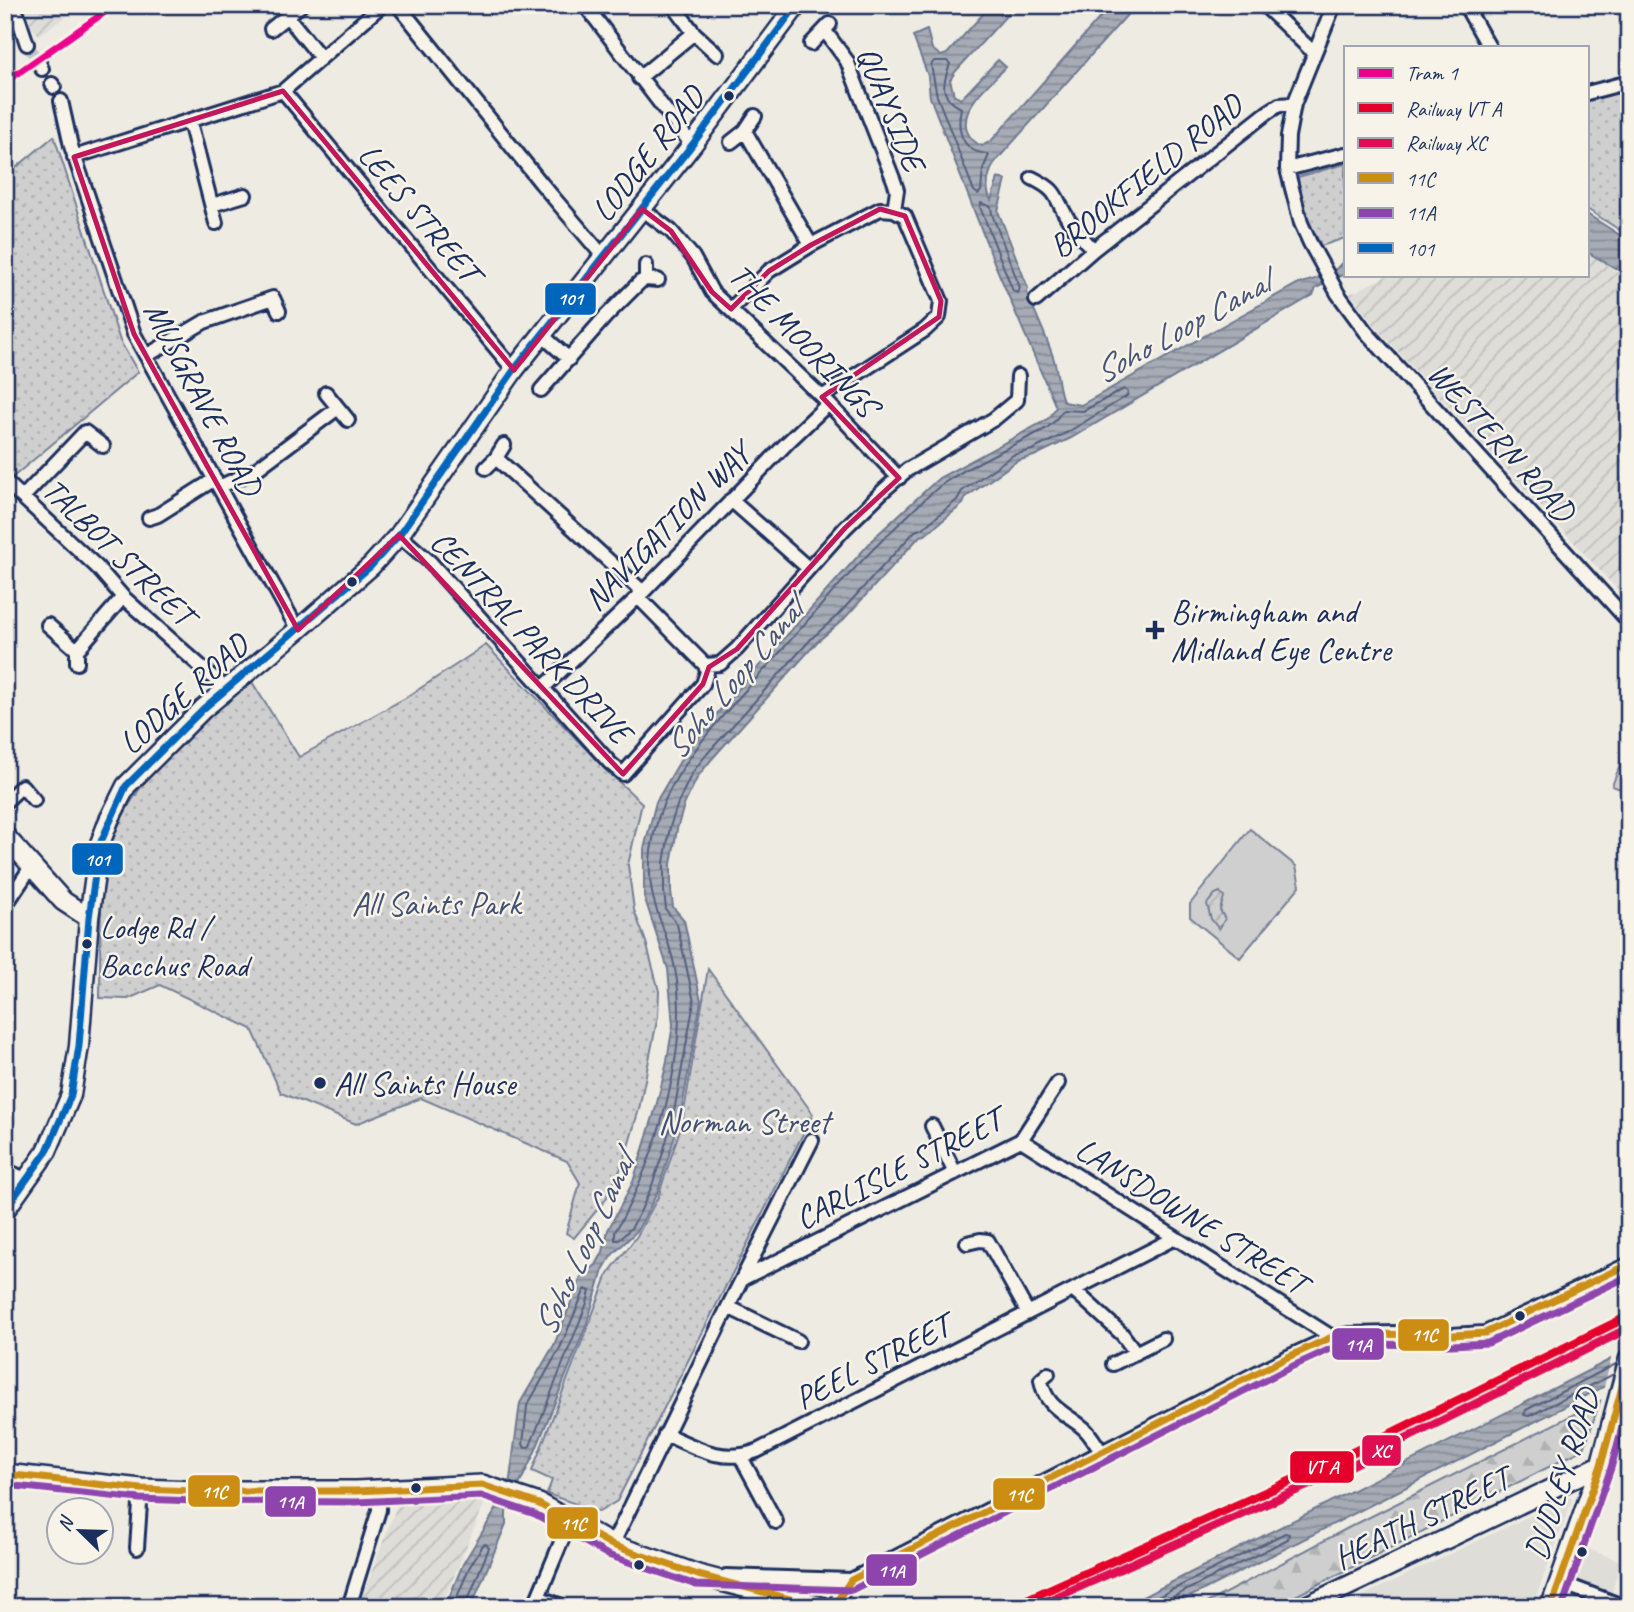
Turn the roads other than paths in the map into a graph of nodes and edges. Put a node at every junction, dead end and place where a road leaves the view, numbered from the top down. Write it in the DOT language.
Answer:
graph roads {
  1 [pos="14,5"];
  2 [pos="301,5"];
  3 [pos="382,5"];
  4 [pos="398,5"];
  5 [pos="585,5"];
  6 [pos="673,5"];
  7 [pos="797,5"];
  8 [pos="1265,5"];
  9 [pos="1334,5"];
  10 [pos="1465,5"];
  11 [pos="1626,5"];
  12 [pos="1629,10"];
  13 [pos="287,16"];
  14 [pos="271,29"];
  15 [pos="694,33"];
  16 [pos="27,44"];
  17 [pos="811,44"];
  18 [pos="1488,46"];
  19 [pos="1314,53"];
  20 [pos="717,54"];
  21 [pos="321,58"];
  22 [pos="639,78"];
  23 [pos="1629,82"];
  24 [pos="283,91"];
  25 [pos="1588,93"];
  26 [pos="61,101"];
  27 [pos="1294,104"];
  28 [pos="755,116"];
  29 [pos="190,122"];
  30 [pos="745,131"];
  31 [pos="731,142"];
  32 [pos="692,145"];
  33 [pos="1344,154"];
  34 [pos="74,157"];
  35 [pos="1287,169"];
  36 [pos="1032,178"];
  37 [pos="246,195"];
  38 [pos="212,205"];
  39 [pos="642,209"];
  40 [pos="894,210"];
  41 [pos="216,223"];
  42 [pos="811,245"];
  43 [pos="1093,250"];
  44 [pos="603,256"];
  45 [pos="646,265"];
  46 [pos="1036,300"];
  47 [pos="732,310"];
  48 [pos="279,311"];
  49 [pos="542,335"];
  50 [pos="146,356"];
  51 [pos="569,359"];
  52 [pos="514,370"];
  53 [pos="1018,376"];
  54 [pos="541,390"];
  55 [pos="326,393"];
  56 [pos="825,400"];
  57 [pos="338,408"];
  58 [pos="348,420"];
  59 [pos="504,445"];
  60 [pos="103,446"];
  61 [pos="899,478"];
  62 [pos="5,481"];
  63 [pos="217,483"];
  64 [pos="24,496"];
  65 [pos="731,500"];
  66 [pos="157,518"];
  67 [pos="400,535"];
  68 [pos="808,568"];
  69 [pos="641,595"];
  70 [pos="123,597"];
  71 [pos="1629,622"];
  72 [pos="48,625"];
  73 [pos="298,630"];
  74 [pos="705,664"];
  75 [pos="543,688"];
  76 [pos="226,689"];
  77 [pos="34,800"];
  78 [pos="5,802"];
  79 [pos="5,836"];
  80 [pos="31,867"];
  81 [pos="5,906"];
  82 [pos="89,918"];
  83 [pos="1058,1083"];
  84 [pos="932,1126"];
  85 [pos="812,1140"];
  86 [pos="1021,1140"];
  87 [pos="5,1170"];
  88 [pos="955,1173"];
  89 [pos="27,1180"];
  90 [pos="5,1210"];
  91 [pos="1175,1238"];
  92 [pos="967,1243"];
  93 [pos="1629,1264"];
  94 [pos="742,1279"];
  95 [pos="1074,1290"];
  96 [pos="727,1307"];
  97 [pos="1028,1313"];
  98 [pos="1332,1337"];
  99 [pos="1163,1339"];
  100 [pos="799,1341"];
  101 [pos="1136,1353"];
  102 [pos="1629,1360"];
  103 [pos="1113,1364"];
  104 [pos="1048,1374"];
  105 [pos="665,1434"];
  106 [pos="1102,1453"];
  107 [pos="741,1457"];
  108 [pos="1601,1465"];
  109 [pos="5,1474"];
  110 [pos="141,1489"];
  111 [pos="379,1489"];
  112 [pos="569,1522"];
  113 [pos="776,1522"];
  114 [pos="612,1545"];
  115 [pos="137,1548"];
  116 [pos="698,1574"];
  117 [pos="851,1580"];
  118 [pos="1559,1582"];
  119 [pos="536,1602"];
  120 [pos="349,1607"];
  121 [pos="564,1607"];
  122 [pos="821,1607"];
  123 [pos="832,1607"];
  124 [pos="1304,1607"];
  125 [pos="1550,1607"];
  126 [pos="1625,1607"];
  1 -- 16 [label="street"];
  2 -- 13 [label="street"];
  3 -- 21 [label="street"];
  4 -- 44 [label="street"];
  5 -- 22 [label="street"];
  6 -- 15 [label="street"];
  7 -- 32 [label="street, LODGE ROAD"];
  8 -- 19 [label="street"];
  9 -- 19 [label="street, WESTERN ROAD"];
  10 -- 18 [label="street"];
  11 -- 12 [label="street"];
  13 -- 14 [label="street"];
  13 -- 21 [label="street"];
  15 -- 20 [label="street"];
  15 -- 22 [label="street"];
  17 -- 40 [label="street, QUAYSIDE"];
  19 -- 27 [label="street, WESTERN ROAD"];
  21 -- 24 [label="street"];
  22 -- 32 [label="street"];
  23 -- 25 [label="street"];
  24 -- 29 [label="street"];
  24 -- 52 [label="street, LEES STREET"];
  26 -- 34 [label="street, MUSGRAVE ROAD"];
  27 -- 35 [label="street, WESTERN ROAD"];
  27 -- 43 [label="street, BROOKFIELD ROAD"];
  28 -- 30 [label="street"];
  29 -- 34 [label="street"];
  29 -- 38 [label="street"];
  30 -- 31 [label="street"];
  30 -- 42 [label="street"];
  32 -- 39 [label="street, LODGE ROAD"];
  33 -- 35 [label="street"];
  34 -- 50 [label="street, MUSGRAVE ROAD"];
  35 -- 71 [label="street, WESTERN ROAD"];
  36 -- 43 [label="street"];
  37 -- 38 [label="street"];
  38 -- 41 [label="street"];
  39 -- 44 [label="street, LODGE ROAD"];
  39 -- 47 [label="street, THE MOORINGS"];
  40 -- 42 [label="street"];
  40 -- 56 [label="street, NAVIGATION WAY"];
  42 -- 47 [label="street"];
  43 -- 46 [label="street, BROOKFIELD ROAD"];
  44 -- 49 [label="street, LODGE ROAD"];
  45 -- 51 [label="street, LODGE ROAD"];
  47 -- 56 [label="street, THE MOORINGS"];
  48 -- 50 [label="street"];
  49 -- 51 [label="street"];
  49 -- 52 [label="street, LODGE ROAD"];
  50 -- 63 [label="street, MUSGRAVE ROAD"];
  51 -- 54 [label="street, LODGE ROAD"];
  52 -- 67 [label="street, LODGE ROAD"];
  53 -- 61 [label="street"];
  55 -- 57 [label="street"];
  56 -- 61 [label="street, THE MOORINGS"];
  56 -- 65 [label="street, NAVIGATION WAY"];
  57 -- 58 [label="street"];
  57 -- 63 [label="street"];
  59 -- 69 [label="street"];
  60 -- 64 [label="street"];
  61 -- 68 [label="street"];
  62 -- 64 [label="street, TALBOT STREET"];
  63 -- 66 [label="street"];
  63 -- 73 [label="street, MUSGRAVE ROAD"];
  64 -- 70 [label="street, TALBOT STREET"];
  65 -- 68 [label="street"];
  65 -- 69 [label="street, NAVIGATION WAY"];
  67 -- 73 [label="street, LODGE ROAD"];
  67 -- 75 [label="street, CENTRAL PARK DRIVE"];
  68 -- 74 [label="street"];
  69 -- 74 [label="street"];
  69 -- 75 [label="street, NAVIGATION WAY"];
  70 -- 72 [label="street"];
  70 -- 76 [label="street, TALBOT STREET"];
  73 -- 76 [label="street, LODGE ROAD"];
  74 -- 75 [label="street, CENTRAL PARK DRIVE"];
  76 -- 82 [label="street, LODGE ROAD"];
  77 -- 78 [label="street"];
  79 -- 80 [label="street"];
  80 -- 81 [label="street"];
  80 -- 82 [label="street"];
  82 -- 89 [label="street, LODGE ROAD"];
  83 -- 86 [label="street, CARLISLE STREET"];
  84 -- 88 [label="street"];
  85 -- 94 [label="street"];
  86 -- 88 [label="street, CARLISLE STREET"];
  86 -- 91 [label="street, LANSDOWNE STREET"];
  87 -- 89 [label="street"];
  88 -- 94 [label="street, CARLISLE STREET"];
  89 -- 90 [label="street, LODGE ROAD"];
  91 -- 95 [label="street, PEEL STREET"];
  91 -- 98 [label="street, LANSDOWNE STREET"];
  92 -- 97 [label="street"];
  93 -- 98 [label="street"];
  94 -- 96 [label="street"];
  95 -- 97 [label="street, PEEL STREET"];
  95 -- 101 [label="street"];
  96 -- 100 [label="street"];
  96 -- 105 [label="street"];
  97 -- 107 [label="street, PEEL STREET"];
  98 -- 106 [label="street"];
  99 -- 101 [label="street"];
  101 -- 103 [label="street"];
  102 -- 108 [label="main road, DUDLEY ROAD"];
  104 -- 106 [label="street"];
  105 -- 107 [label="street"];
  105 -- 114 [label="street"];
  106 -- 117 [label="street"];
  107 -- 113 [label="street"];
  108 -- 118 [label="main road, DUDLEY ROAD"];
  108 -- 124 [label="street, HEATH STREET"];
  109 -- 110 [label="main road"];
  110 -- 111 [label="main road"];
  110 -- 115 [label="street"];
  111 -- 112 [label="main road"];
  111 -- 120 [label="street"];
  112 -- 114 [label="main road"];
  112 -- 119 [label="street"];
  114 -- 116 [label="main road"];
  116 -- 117 [label="street"];
  116 -- 122 [label="main road"];
  117 -- 123 [label="street"];
  118 -- 125 [label="main road, DUDLEY ROAD"];
  118 -- 126 [label="street"];
  119 -- 121 [label="street"];
}
